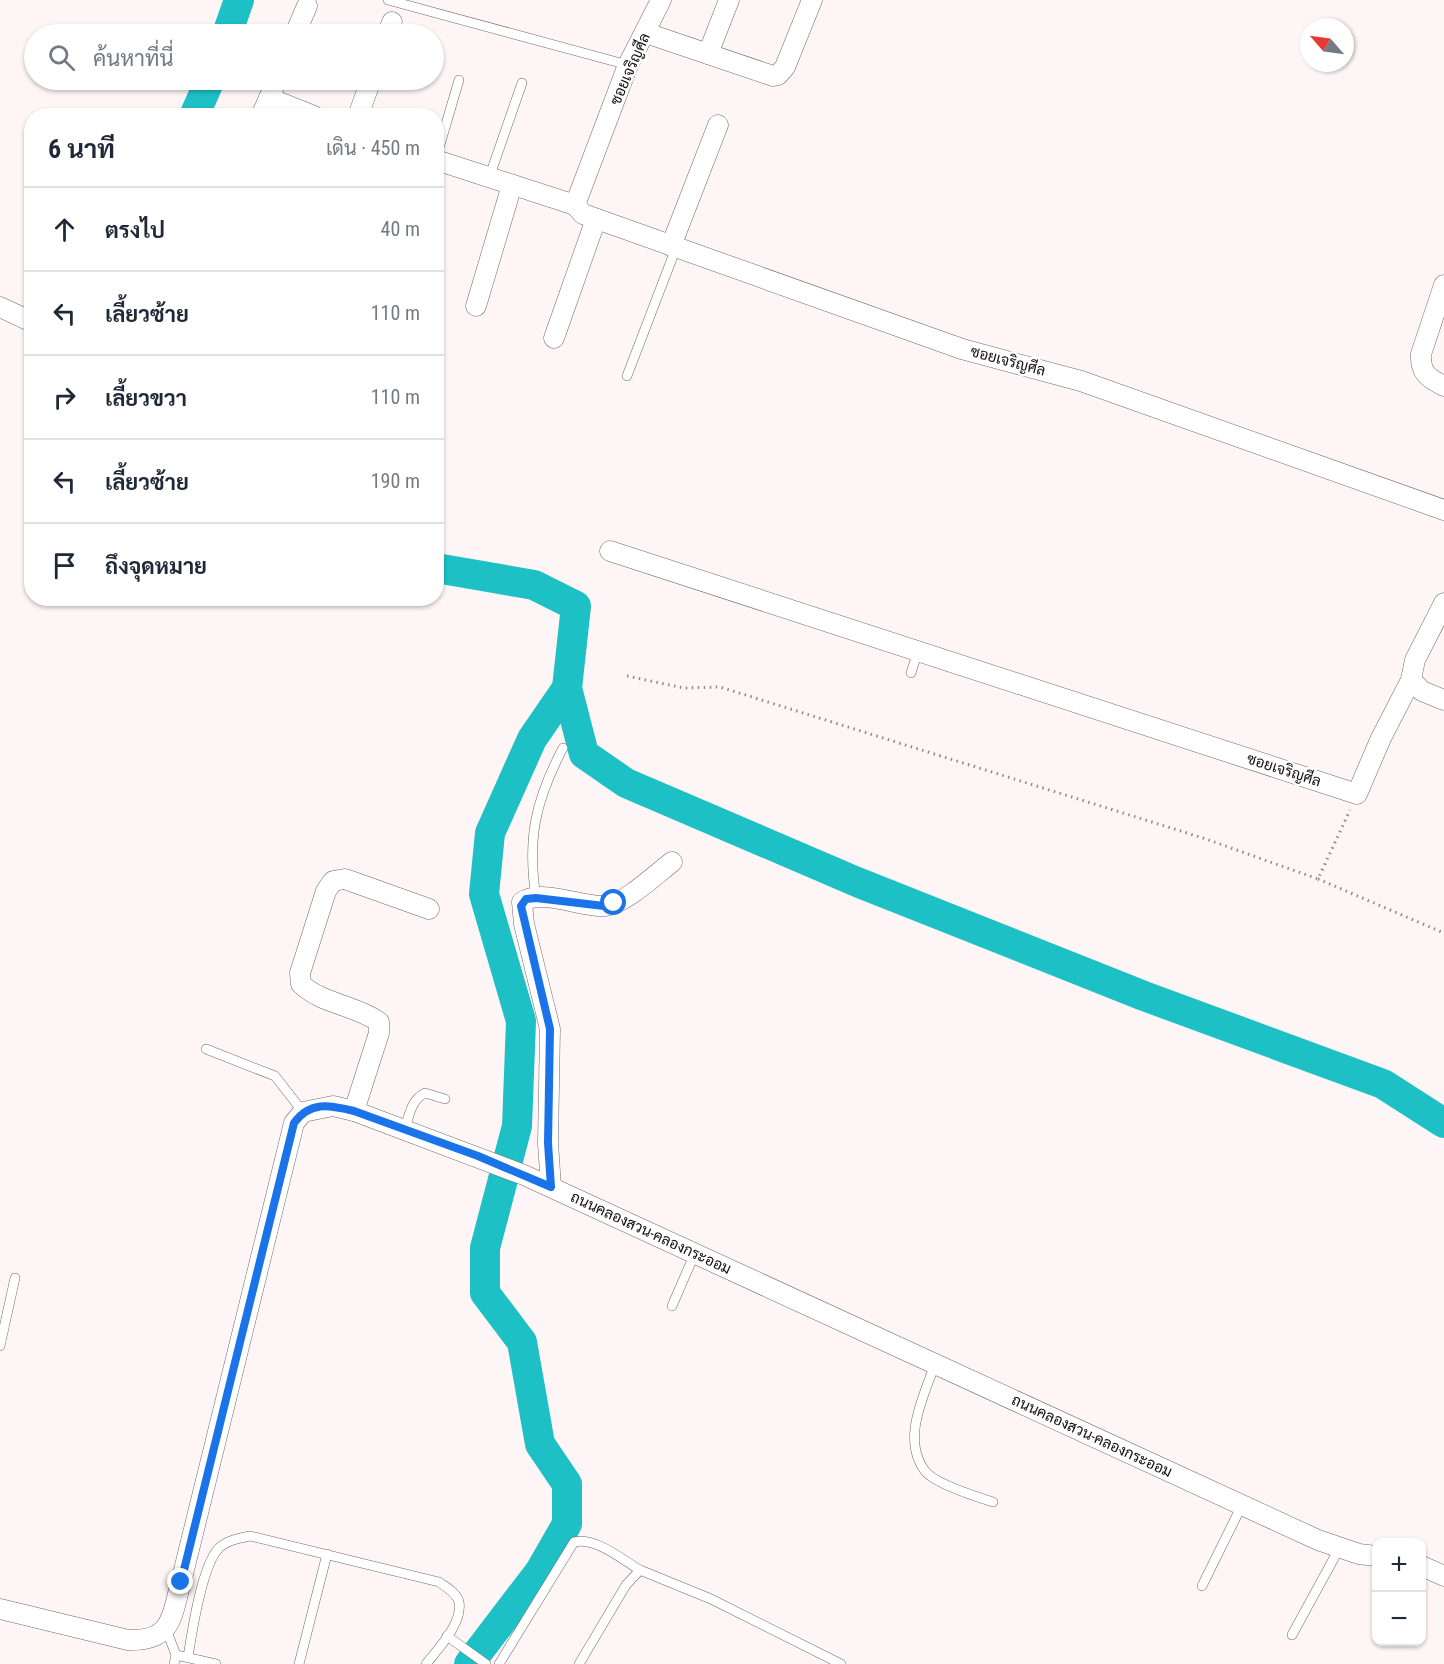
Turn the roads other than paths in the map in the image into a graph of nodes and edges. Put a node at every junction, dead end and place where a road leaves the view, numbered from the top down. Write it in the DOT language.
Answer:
graph roads {
  1 [pos="388,0"];
  2 [pos="661,0"];
  3 [pos="729,0"];
  4 [pos="812,0"];
  5 [pos="307,6"];
  6 [pos="299,24"];
  7 [pos="646,33"];
  8 [pos="708,54"];
  9 [pos="628,65"];
  10 [pos="459,80"];
  11 [pos="522,83"];
  12 [pos="273,90"];
  13 [pos="367,90"];
  14 [pos="265,107"];
  15 [pos="361,108"];
  16 [pos="718,125"];
  17 [pos="444,132"];
  18 [pos="444,162"];
  19 [pos="489,178"];
  20 [pos="512,185"];
  21 [pos="576,205"];
  22 [pos="596,219"];
  23 [pos="674,247"];
  24 [pos="1444,285"];
  25 [pos="476,306"];
  26 [pos="0,307"];
  27 [pos="24,318"];
  28 [pos="554,338"];
  29 [pos="627,376"];
  30 [pos="1444,386"];
  31 [pos="1444,510"];
  32 [pos="610,551"];
  33 [pos="1444,603"];
  34 [pos="918,651"];
  35 [pos="910,673"];
  36 [pos="1411,680"];
  37 [pos="1444,700"];
  38 [pos="563,748"];
  39 [pos="672,862"];
  40 [pos="536,898"];
  41 [pos="429,909"];
  42 [pos="206,1049"];
  43 [pos="445,1099"];
  44 [pos="354,1111"];
  45 [pos="303,1112"];
  46 [pos="405,1129"];
  47 [pos="551,1187"];
  48 [pos="695,1253"];
  49 [pos="15,1278"];
  50 [pos="672,1306"];
  51 [pos="0,1346"];
  52 [pos="934,1364"];
  53 [pos="993,1502"];
  54 [pos="1242,1505"];
  55 [pos="1340,1547"];
  56 [pos="327,1554"];
  57 [pos="1372,1555"];
  58 [pos="1426,1568"];
  59 [pos="640,1570"];
  60 [pos="1444,1576"];
  61 [pos="1202,1586"];
  62 [pos="0,1609"];
  63 [pos="166,1629"];
  64 [pos="1292,1635"];
  65 [pos="447,1636"];
  66 [pos="188,1657"];
  67 [pos="175,1659"];
  68 [pos="825,1660"];
  69 [pos="216,1664"];
  70 [pos="299,1664"];
  71 [pos="426,1664"];
  72 [pos="486,1664"];
  73 [pos="499,1664"];
  74 [pos="579,1664"];
  75 [pos="841,1664"];
  1 -- 9 [label="lane"];
  2 -- 7 [label="street, ซอยเจริญศีล"];
  3 -- 8 [label="street"];
  4 -- 8 [label="street"];
  5 -- 6 [label="street"];
  7 -- 8 [label="street"];
  7 -- 9 [label="street, ซอยเจริญศีล"];
  9 -- 21 [label="street, ซอยเจริญศีล"];
  10 -- 17 [label="lane"];
  11 -- 19 [label="lane"];
  12 -- 14 [label="street"];
  13 -- 15 [label="street"];
  16 -- 23 [label="street"];
  18 -- 19 [label="street, ซอยเจริญศีล"];
  19 -- 20 [label="street, ซอยเจริญศีล"];
  20 -- 21 [label="street, ซอยเจริญศีล"];
  20 -- 25 [label="street"];
  21 -- 22 [label="street, ซอยเจริญศีล"];
  22 -- 23 [label="street, ซอยเจริญศีล"];
  22 -- 28 [label="street"];
  23 -- 29 [label="lane"];
  23 -- 31 [label="street, ซอยเจริญศีล"];
  24 -- 30 [label="street"];
  26 -- 27 [label="street"];
  32 -- 34 [label="street, ซอยเจริญศีล"];
  33 -- 36 [label="street"];
  34 -- 35 [label="lane"];
  34 -- 36 [label="street, ซอยเจริญศีล"];
  36 -- 37 [label="street"];
  38 -- 40 [label="lane"];
  39 -- 40 [label="street"];
  40 -- 47 [label="street"];
  41 -- 44 [label="street"];
  42 -- 45 [label="lane"];
  43 -- 46 [label="lane"];
  44 -- 45 [label="street, ถนนคลองสวน-คลองกระออม"];
  44 -- 46 [label="street, ถนนคลองสวน-คลองกระออม"];
  45 -- 63 [label="street"];
  46 -- 47 [label="street, ถนนคลองสวน-คลองกระออม"];
  47 -- 48 [label="street, ถนนคลองสวน-คลองกระออม"];
  48 -- 50 [label="lane"];
  48 -- 52 [label="street, ถนนคลองสวน-คลองกระออม"];
  49 -- 51 [label="lane"];
  52 -- 53 [label="lane"];
  52 -- 54 [label="street, ถนนคลองสวน-คลองกระออม"];
  54 -- 55 [label="street, ถนนคลองสวน-คลองกระออม"];
  54 -- 61 [label="lane"];
  55 -- 57 [label="street, ถนนคลองสวน-คลองกระออม"];
  55 -- 64 [label="lane"];
  56 -- 65 [label="lane"];
  56 -- 66 [label="lane"];
  56 -- 70 [label="lane"];
  58 -- 60 [label="street"];
  59 -- 68 [label="lane"];
  59 -- 73 [label="lane"];
  59 -- 74 [label="lane"];
  62 -- 63 [label="street"];
  63 -- 67 [label="lane"];
  65 -- 71 [label="lane"];
  65 -- 72 [label="lane"];
  66 -- 67 [label="lane"];
  66 -- 69 [label="lane"];
  68 -- 75 [label="lane"];
}
